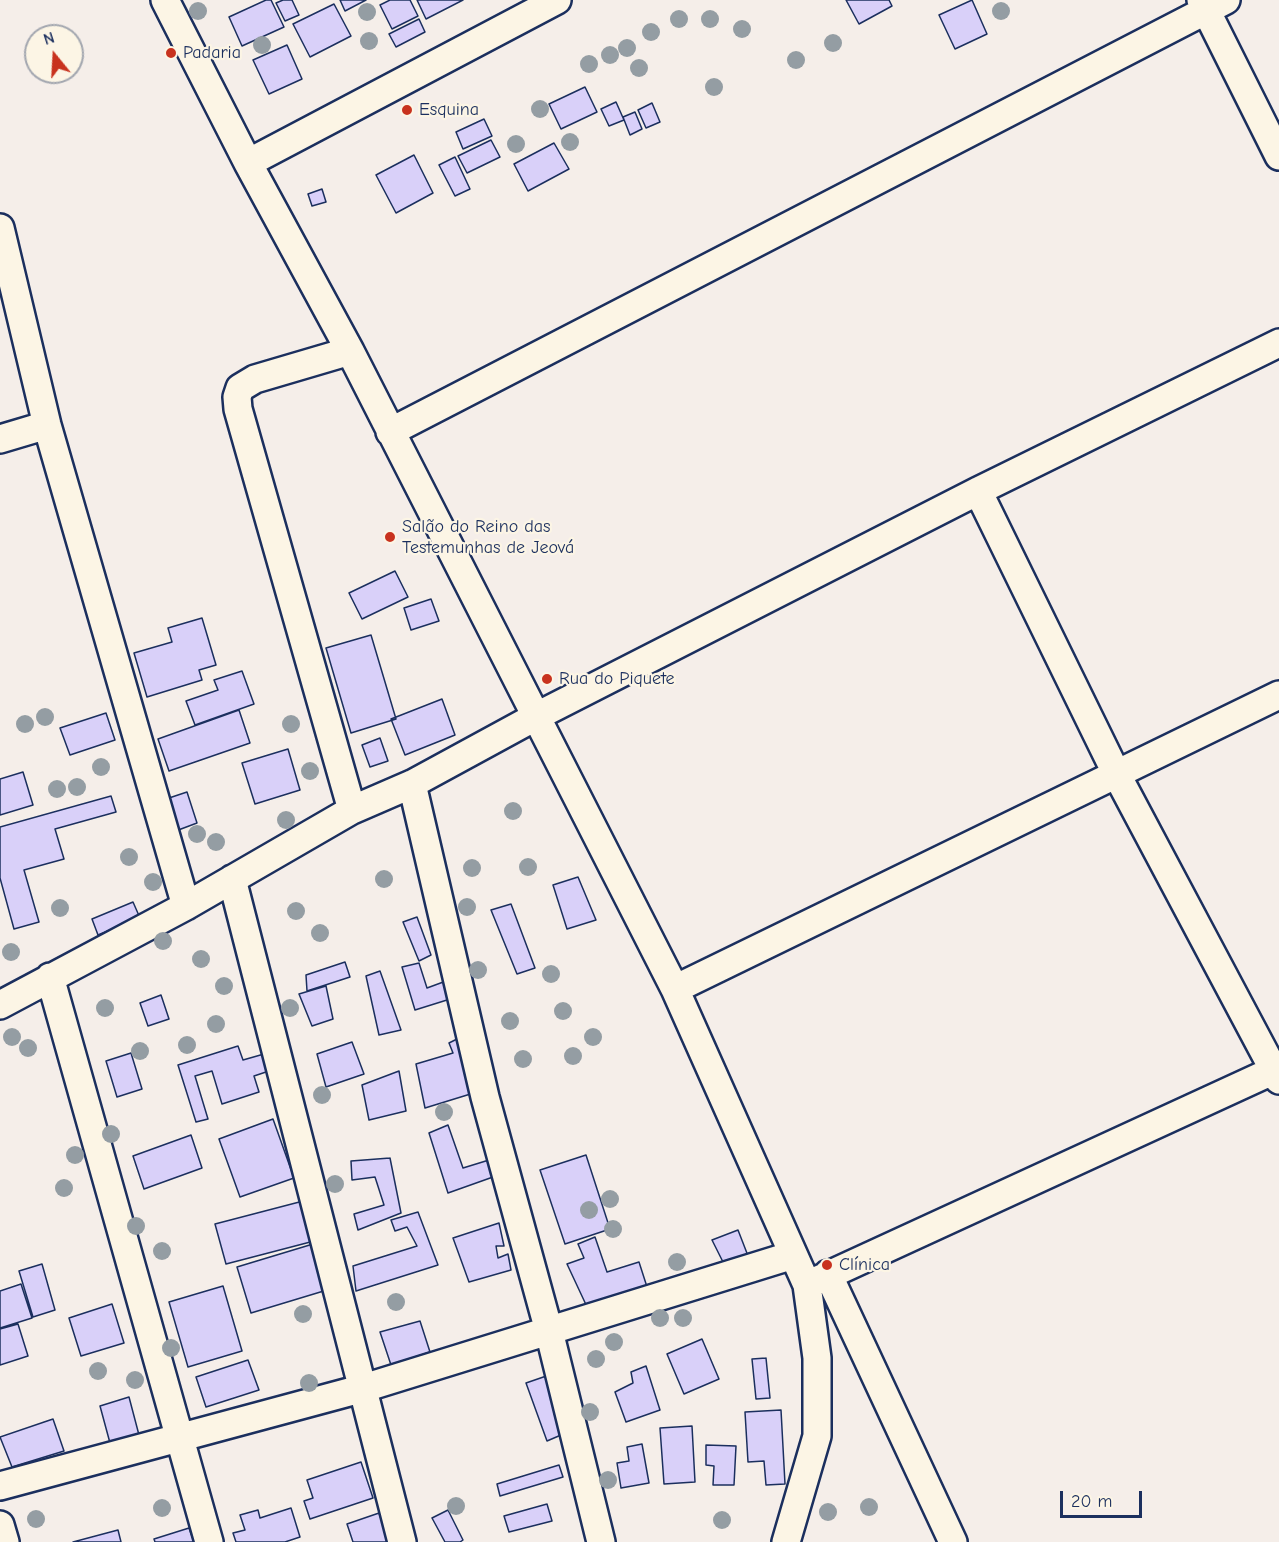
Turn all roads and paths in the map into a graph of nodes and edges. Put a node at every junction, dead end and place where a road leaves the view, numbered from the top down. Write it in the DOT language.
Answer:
graph roads {
  1 [pos="165,0"];
  2 [pos="557,0"];
  3 [pos="1211,3"];
  4 [pos="510,11"];
  5 [pos="1279,156"];
  6 [pos="248,163"];
  7 [pos="0,228"];
  8 [pos="1279,344"];
  9 [pos="350,351"];
  10 [pos="47,425"];
  11 [pos="390,432"];
  12 [pos="0,439"];
  13 [pos="978,491"];
  14 [pos="1279,695"];
  15 [pos="537,716"];
  16 [pos="1117,775"];
  17 [pos="412,784"];
  18 [pos="352,810"];
  19 [pos="232,879"];
  20 [pos="186,906"];
  21 [pos="50,977"];
  22 [pos="675,989"];
  23 [pos="0,1005"];
  24 [pos="1277,1073"];
  25 [pos="793,1256"];
  26 [pos="817,1279"];
  27 [pos="549,1331"];
  28 [pos="364,1388"];
  29 [pos="180,1438"];
  30 [pos="0,1486"];
  31 [pos="0,1525"];
  32 [pos="5,1542"];
  33 [pos="209,1542"];
  34 [pos="402,1542"];
  35 [pos="601,1542"];
  36 [pos="786,1542"];
  37 [pos="953,1542"];
  1 -- 6 [label="street"];
  2 -- 4 [label="street"];
  3 -- 5 [label="street"];
  3 -- 11 [label="street"];
  4 -- 6 [label="street"];
  6 -- 9 [label="street"];
  7 -- 10 [label="street"];
  8 -- 13 [label="street"];
  9 -- 11 [label="street"];
  9 -- 18 [label="street"];
  10 -- 12 [label="street"];
  10 -- 20 [label="street"];
  11 -- 15 [label="street"];
  13 -- 15 [label="street"];
  13 -- 16 [label="street"];
  14 -- 16 [label="street"];
  15 -- 17 [label="street"];
  15 -- 22 [label="street"];
  16 -- 22 [label="street"];
  16 -- 24 [label="street"];
  17 -- 18 [label="street"];
  17 -- 27 [label="street"];
  18 -- 19 [label="street"];
  19 -- 20 [label="street"];
  19 -- 28 [label="street"];
  20 -- 21 [label="street"];
  21 -- 23 [label="street"];
  21 -- 29 [label="street"];
  22 -- 25 [label="street"];
  24 -- 26 [label="street"];
  25 -- 26 [label="street"];
  25 -- 27 [label="street"];
  26 -- 36 [label="street"];
  26 -- 37 [label="street"];
  27 -- 28 [label="street"];
  27 -- 35 [label="street"];
  28 -- 29 [label="street"];
  28 -- 34 [label="street"];
  29 -- 30 [label="street"];
  29 -- 33 [label="street"];
  31 -- 32 [label="street"];
}
